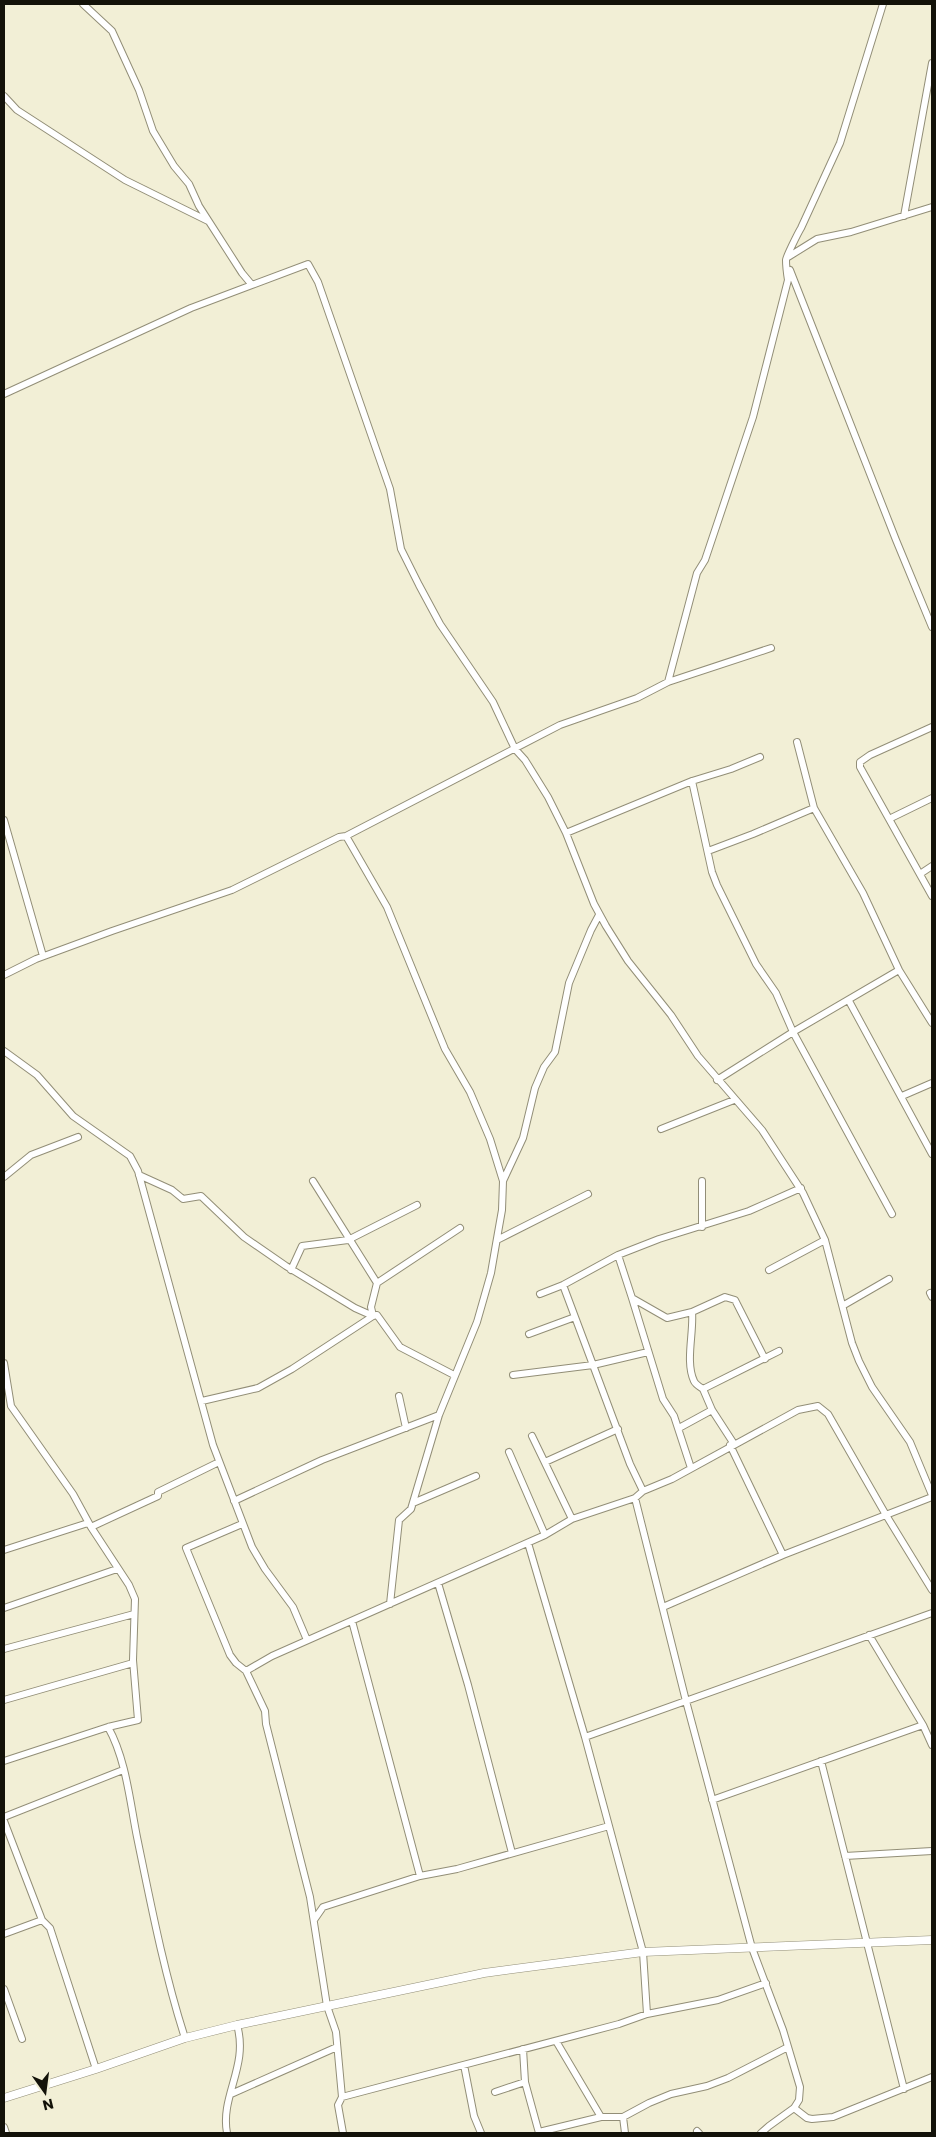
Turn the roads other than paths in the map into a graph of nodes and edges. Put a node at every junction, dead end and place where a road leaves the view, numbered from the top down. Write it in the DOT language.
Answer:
graph roads {
  1 [pos="83,4"];
  2 [pos="883,4"];
  3 [pos="932,63"];
  4 [pos="4,96"];
  5 [pos="932,207"];
  6 [pos="904,216"];
  7 [pos="209,222"];
  8 [pos="786,258"];
  9 [pos="252,285"];
  10 [pos="4,394"];
  11 [pos="932,627"];
  12 [pos="771,648"];
  13 [pos="668,682"];
  14 [pos="932,727"];
  15 [pos="797,742"];
  16 [pos="515,749"];
  17 [pos="760,757"];
  18 [pos="692,781"];
  19 [pos="932,798"];
  20 [pos="814,808"];
  21 [pos="889,819"];
  22 [pos="4,820"];
  23 [pos="566,833"];
  24 [pos="346,836"];
  25 [pos="708,851"];
  26 [pos="932,866"];
  27 [pos="920,874"];
  28 [pos="932,896"];
  29 [pos="599,915"];
  30 [pos="43,956"];
  31 [pos="899,970"];
  32 [pos="4,975"];
  33 [pos="849,1001"];
  34 [pos="930,1013"];
  35 [pos="932,1023"];
  36 [pos="793,1032"];
  37 [pos="4,1050"];
  38 [pos="717,1080"];
  39 [pos="932,1083"];
  40 [pos="902,1096"];
  41 [pos="734,1100"];
  42 [pos="662,1129"];
  43 [pos="78,1138"];
  44 [pos="932,1154"];
  45 [pos="139,1175"];
  46 [pos="4,1177"];
  47 [pos="702,1180"];
  48 [pos="313,1181"];
  49 [pos="504,1181"];
  50 [pos="801,1188"];
  51 [pos="588,1194"];
  52 [pos="417,1205"];
  53 [pos="892,1214"];
  54 [pos="702,1227"];
  55 [pos="460,1228"];
  56 [pos="349,1239"];
  57 [pos="497,1240"];
  58 [pos="825,1240"];
  59 [pos="618,1255"];
  60 [pos="291,1270"];
  61 [pos="769,1270"];
  62 [pos="889,1279"];
  63 [pos="377,1283"];
  64 [pos="563,1285"];
  65 [pos="540,1294"];
  66 [pos="632,1298"];
  67 [pos="844,1305"];
  68 [pos="692,1312"];
  69 [pos="373,1316"];
  70 [pos="575,1317"];
  71 [pos="529,1334"];
  72 [pos="779,1351"];
  73 [pos="648,1352"];
  74 [pos="765,1359"];
  75 [pos="4,1363"];
  76 [pos="592,1365"];
  77 [pos="454,1375"];
  78 [pos="513,1375"];
  79 [pos="702,1389"];
  80 [pos="399,1396"];
  81 [pos="202,1401"];
  82 [pos="712,1410"];
  83 [pos="439,1415"];
  84 [pos="406,1428"];
  85 [pos="679,1428"];
  86 [pos="618,1429"];
  87 [pos="532,1436"];
  88 [pos="732,1445"];
  89 [pos="509,1452"];
  90 [pos="220,1462"];
  91 [pos="545,1462"];
  92 [pos="691,1468"];
  93 [pos="476,1476"];
  94 [pos="929,1481"];
  95 [pos="643,1491"];
  96 [pos="932,1496"];
  97 [pos="635,1498"];
  98 [pos="234,1501"];
  99 [pos="413,1503"];
  100 [pos="886,1515"];
  101 [pos="572,1519"];
  102 [pos="242,1524"];
  103 [pos="89,1525"];
  104 [pos="545,1535"];
  105 [pos="528,1543"];
  106 [pos="4,1550"];
  107 [pos="783,1556"];
  108 [pos="117,1569"];
  109 [pos="438,1583"];
  110 [pos="932,1590"];
  111 [pos="390,1604"];
  112 [pos="663,1607"];
  113 [pos="4,1608"];
  114 [pos="932,1613"];
  115 [pos="134,1614"];
  116 [pos="352,1621"];
  117 [pos="869,1636"];
  118 [pos="307,1640"];
  119 [pos="4,1649"];
  120 [pos="133,1663"];
  121 [pos="246,1671"];
  122 [pos="4,1700"];
  123 [pos="686,1701"];
  124 [pos="923,1725"];
  125 [pos="108,1727"];
  126 [pos="585,1737"];
  127 [pos="932,1745"];
  128 [pos="4,1761"];
  129 [pos="822,1761"];
  130 [pos="123,1770"];
  131 [pos="712,1800"];
  132 [pos="4,1817"];
  133 [pos="4,1821"];
  134 [pos="609,1826"];
  135 [pos="932,1851"];
  136 [pos="512,1853"];
  137 [pos="845,1856"];
  138 [pos="420,1876"];
  139 [pos="42,1920"];
  140 [pos="314,1920"];
  141 [pos="4,1934"];
  142 [pos="932,1940"];
  143 [pos="867,1942"];
  144 [pos="752,1948"];
  145 [pos="643,1952"];
  146 [pos="766,1984"];
  147 [pos="4,1989"];
  148 [pos="327,2006"];
  149 [pos="647,2014"];
  150 [pos="237,2025"];
  151 [pos="185,2038"];
  152 [pos="22,2039"];
  153 [pos="556,2041"];
  154 [pos="788,2047"];
  155 [pos="337,2048"];
  156 [pos="523,2049"];
  157 [pos="464,2065"];
  158 [pos="96,2069"];
  159 [pos="932,2077"];
  160 [pos="525,2082"];
  161 [pos="904,2089"];
  162 [pos="495,2092"];
  163 [pos="231,2094"];
  164 [pos="342,2097"];
  165 [pos="4,2098"];
  166 [pos="794,2108"];
  167 [pos="601,2116"];
  168 [pos="623,2117"];
  169 [pos="4,2127"];
  170 [pos="6,2133"];
  171 [pos="227,2133"];
  172 [pos="343,2133"];
  173 [pos="481,2133"];
  174 [pos="539,2133"];
  175 [pos="625,2133"];
  176 [pos="762,2133"];
  1 -- 7 [label="street"];
  2 -- 8 [label="street"];
  3 -- 6 [label="street"];
  4 -- 7 [label="street"];
  5 -- 6 [label="street"];
  6 -- 8 [label="street"];
  7 -- 9 [label="street"];
  8 -- 11 [label="street"];
  8 -- 13 [label="street"];
  9 -- 10 [label="street"];
  9 -- 16 [label="street"];
  12 -- 13 [label="street"];
  13 -- 16 [label="street"];
  14 -- 21 [label="street"];
  15 -- 20 [label="street"];
  16 -- 23 [label="street"];
  16 -- 24 [label="street"];
  17 -- 18 [label="street"];
  18 -- 23 [label="street"];
  18 -- 25 [label="street"];
  19 -- 21 [label="street"];
  20 -- 25 [label="street"];
  20 -- 31 [label="street"];
  21 -- 27 [label="street"];
  22 -- 30 [label="street"];
  23 -- 29 [label="street"];
  24 -- 30 [label="street"];
  24 -- 49 [label="street"];
  25 -- 36 [label="street"];
  26 -- 27 [label="street"];
  27 -- 28 [label="street"];
  29 -- 38 [label="street"];
  29 -- 49 [label="street"];
  30 -- 32 [label="street"];
  31 -- 33 [label="street"];
  31 -- 34 [label="street"];
  33 -- 36 [label="street"];
  33 -- 40 [label="street"];
  34 -- 35 [label="street"];
  36 -- 38 [label="street"];
  36 -- 53 [label="street"];
  37 -- 45 [label="street"];
  38 -- 41 [label="street"];
  39 -- 40 [label="street"];
  40 -- 44 [label="street"];
  41 -- 42 [label="street"];
  41 -- 50 [label="street"];
  43 -- 46 [label="street"];
  45 -- 60 [label="street"];
  45 -- 81 [label="street"];
  47 -- 54 [label="street"];
  48 -- 56 [label="street"];
  49 -- 57 [label="street"];
  50 -- 54 [label="street"];
  50 -- 58 [label="street"];
  51 -- 57 [label="street"];
  52 -- 56 [label="street"];
  54 -- 59 [label="street"];
  55 -- 63 [label="street"];
  56 -- 60 [label="street"];
  56 -- 63 [label="street"];
  57 -- 77 [label="street"];
  58 -- 61 [label="street"];
  58 -- 67 [label="street"];
  59 -- 64 [label="street"];
  59 -- 66 [label="street"];
  60 -- 69 [label="street"];
  62 -- 67 [label="street"];
  63 -- 69 [label="street"];
  64 -- 65 [label="street"];
  64 -- 70 [label="street"];
  66 -- 68 [label="street"];
  66 -- 73 [label="street"];
  67 -- 94 [label="street"];
  68 -- 74 [label="street"];
  68 -- 79 [label="street"];
  69 -- 77 [label="street"];
  69 -- 81 [label="street"];
  70 -- 71 [label="street"];
  70 -- 76 [label="street"];
  72 -- 74 [label="street"];
  73 -- 76 [label="street"];
  73 -- 85 [label="street"];
  74 -- 79 [label="street"];
  75 -- 103 [label="street"];
  76 -- 78 [label="street"];
  76 -- 86 [label="street"];
  77 -- 83 [label="street"];
  79 -- 82 [label="street"];
  80 -- 84 [label="street"];
  81 -- 90 [label="street"];
  82 -- 85 [label="street"];
  82 -- 88 [label="street"];
  83 -- 84 [label="street"];
  83 -- 99 [label="street"];
  84 -- 98 [label="street"];
  85 -- 92 [label="street"];
  86 -- 91 [label="street"];
  86 -- 95 [label="street"];
  87 -- 91 [label="street"];
  88 -- 92 [label="street"];
  88 -- 100 [label="street"];
  88 -- 107 [label="street"];
  89 -- 104 [label="street"];
  90 -- 98 [label="street"];
  90 -- 103 [label="street"];
  91 -- 101 [label="street"];
  92 -- 95 [label="street"];
  93 -- 99 [label="street"];
  94 -- 96 [label="street"];
  95 -- 97 [label="street"];
  96 -- 100 [label="street"];
  97 -- 101 [label="street"];
  97 -- 112 [label="street"];
  98 -- 102 [label="street"];
  99 -- 111 [label="street"];
  100 -- 107 [label="street"];
  100 -- 110 [label="street"];
  101 -- 104 [label="street"];
  102 -- 118 [label="street"];
  102 -- 121 [label="street"];
  103 -- 106 [label="street"];
  103 -- 108 [label="street"];
  104 -- 105 [label="street"];
  105 -- 109 [label="street"];
  105 -- 126 [label="street"];
  107 -- 112 [label="street"];
  108 -- 113 [label="street"];
  108 -- 115 [label="street"];
  109 -- 111 [label="street"];
  109 -- 136 [label="street"];
  111 -- 116 [label="street"];
  112 -- 123 [label="street"];
  114 -- 117 [label="street"];
  115 -- 119 [label="street"];
  115 -- 120 [label="street"];
  116 -- 118 [label="street"];
  116 -- 138 [label="street"];
  117 -- 123 [label="street"];
  117 -- 124 [label="street"];
  118 -- 121 [label="street"];
  120 -- 122 [label="street"];
  120 -- 125 [label="street"];
  121 -- 140 [label="street"];
  123 -- 126 [label="street"];
  123 -- 131 [label="street"];
  124 -- 127 [label="street"];
  124 -- 129 [label="street"];
  125 -- 128 [label="street"];
  125 -- 130 [label="street"];
  126 -- 134 [label="street"];
  129 -- 131 [label="street"];
  129 -- 137 [label="street"];
  130 -- 132 [label="street"];
  130 -- 151 [label="street"];
  131 -- 144 [label="street"];
  133 -- 139 [label="street"];
  134 -- 136 [label="street"];
  134 -- 145 [label="street"];
  135 -- 137 [label="street"];
  136 -- 138 [label="street"];
  137 -- 143 [label="street"];
  138 -- 140 [label="street"];
  139 -- 141 [label="street"];
  139 -- 158 [label="street"];
  140 -- 148 [label="street"];
  142 -- 143 [label="street"];
  143 -- 144 [label="street"];
  143 -- 161 [label="street"];
  144 -- 145 [label="street"];
  144 -- 146 [label="street"];
  145 -- 148 [label="street"];
  145 -- 149 [label="street"];
  146 -- 149 [label="street"];
  146 -- 154 [label="street"];
  147 -- 152 [label="street"];
  148 -- 150 [label="street"];
  148 -- 155 [label="street"];
  149 -- 153 [label="street"];
  150 -- 151 [label="street"];
  150 -- 163 [label="street"];
  151 -- 158 [label="street"];
  153 -- 156 [label="street"];
  153 -- 167 [label="street"];
  154 -- 166 [label="street"];
  154 -- 168 [label="street"];
  155 -- 163 [label="street"];
  155 -- 164 [label="street"];
  156 -- 157 [label="street"];
  156 -- 160 [label="street"];
  157 -- 164 [label="street"];
  157 -- 173 [label="street"];
  158 -- 165 [label="street"];
  159 -- 161 [label="street"];
  160 -- 162 [label="street"];
  160 -- 174 [label="street"];
  161 -- 166 [label="street"];
  163 -- 171 [label="street"];
  164 -- 172 [label="street"];
  166 -- 176 [label="street"];
  167 -- 168 [label="street"];
  167 -- 174 [label="street"];
  168 -- 175 [label="street"];
  169 -- 170 [label="street"];
}
